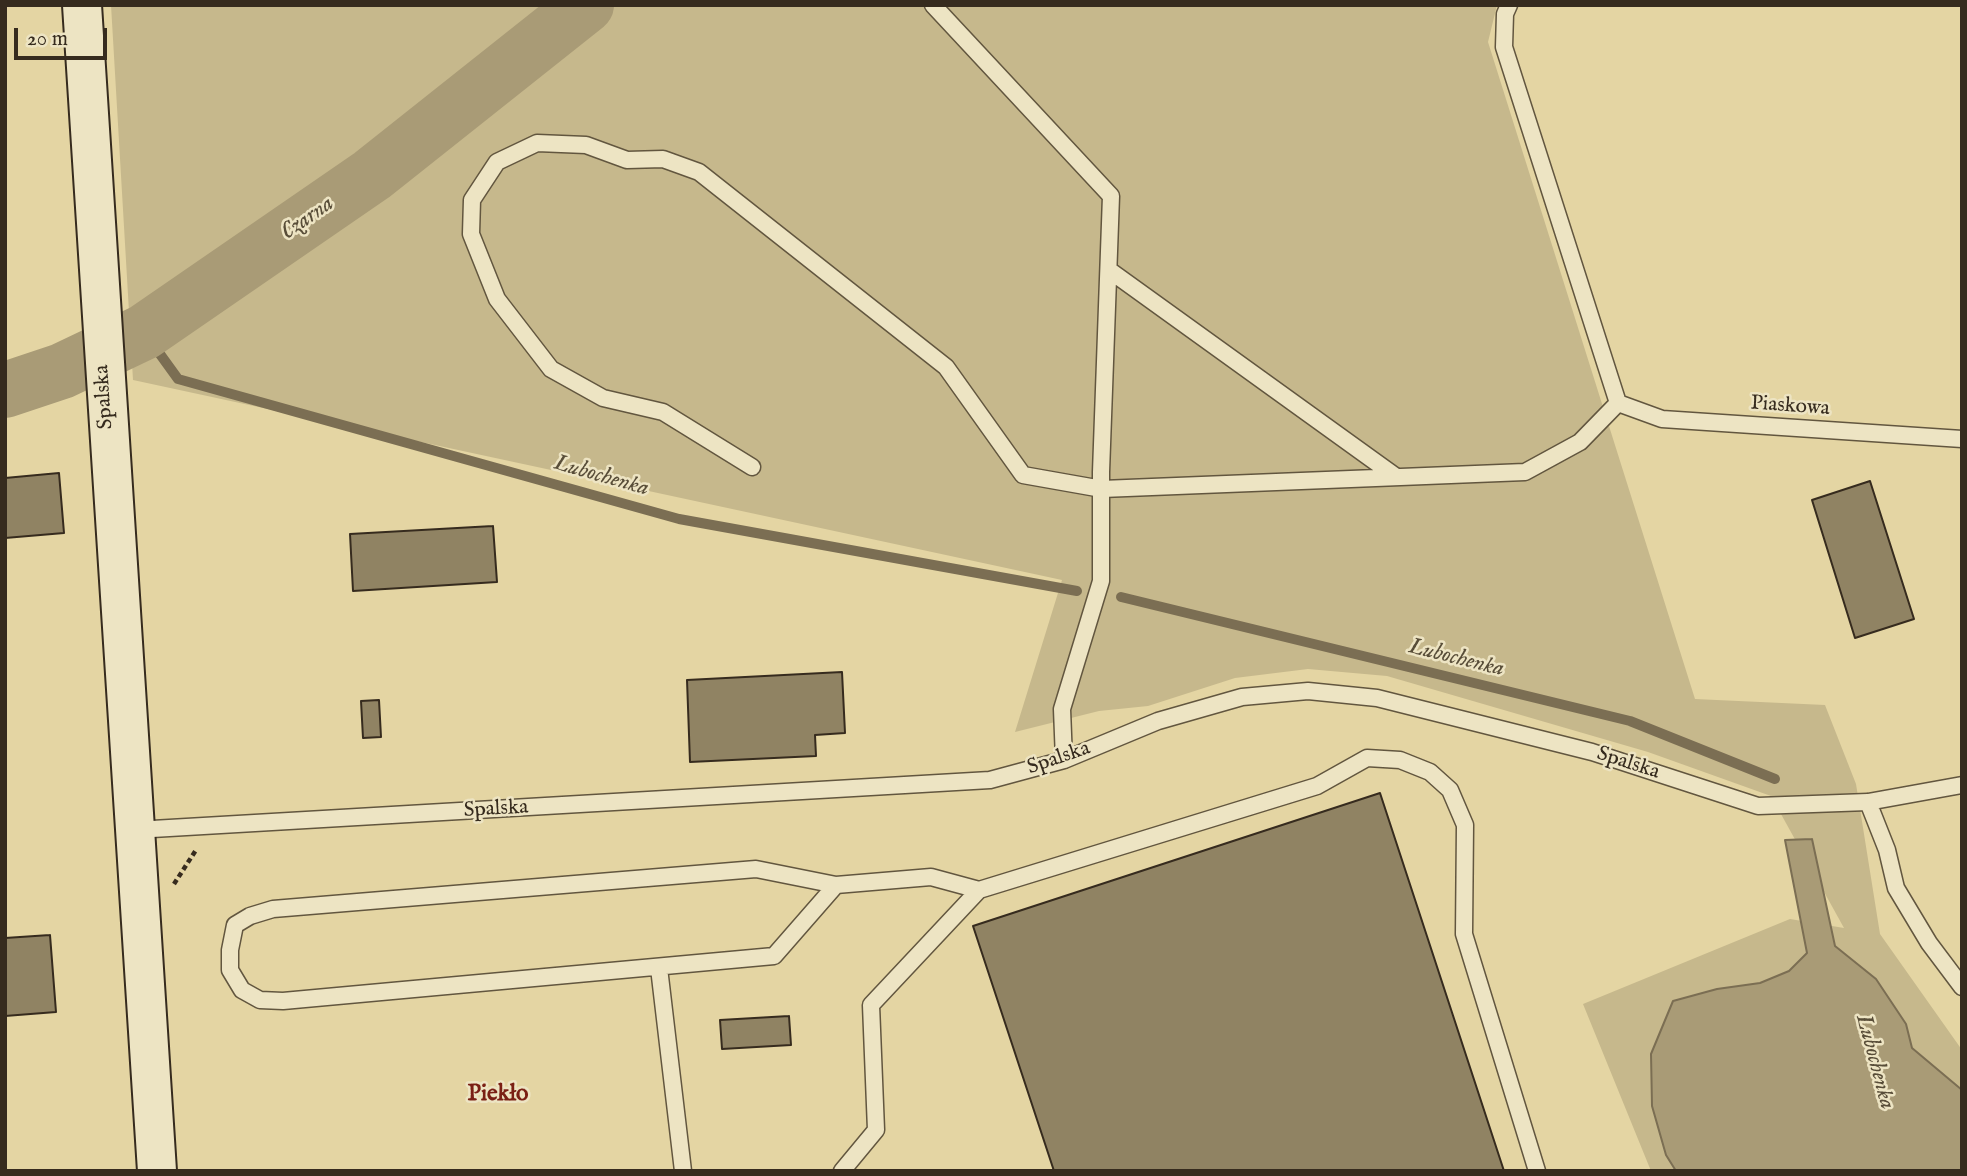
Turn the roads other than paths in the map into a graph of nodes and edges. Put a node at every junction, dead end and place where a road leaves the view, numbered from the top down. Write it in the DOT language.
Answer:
graph roads {
  1 [pos="82,5"];
  2 [pos="933,5"];
  3 [pos="1509,5"];
  4 [pos="1109,270"];
  5 [pos="1618,403"];
  6 [pos="1962,439"];
  7 [pos="752,467"];
  8 [pos="1395,476"];
  9 [pos="1102,489"];
  10 [pos="1064,760"];
  11 [pos="1962,785"];
  12 [pos="1868,802"];
  13 [pos="133,830"];
  14 [pos="836,885"];
  15 [pos="979,890"];
  16 [pos="659,968"];
  17 [pos="1962,987"];
  18 [pos="156,1171"];
  19 [pos="683,1171"];
  20 [pos="842,1171"];
  21 [pos="1537,1171"];
  1 -- 13 [label="street, Spalska"];
  2 -- 4 [label="lane"];
  3 -- 5 [label="lane"];
  4 -- 8 [label="lane"];
  4 -- 9 [label="lane"];
  5 -- 6 [label="lane, Piaskowa"];
  5 -- 8 [label="lane"];
  7 -- 9 [label="lane"];
  8 -- 9 [label="lane"];
  9 -- 10 [label="lane"];
  10 -- 12 [label="lane, Spalska"];
  10 -- 13 [label="lane, Spalska"];
  11 -- 12 [label="lane, Spalska"];
  12 -- 17 [label="lane"];
  13 -- 18 [label="street, Spalska"];
  14 -- 15 [label="lane"];
  14 -- 16 [label="lane"];
  14 -- 16 [label="lane"];
  15 -- 20 [label="lane"];
  15 -- 21 [label="lane"];
  16 -- 19 [label="lane"];
}
